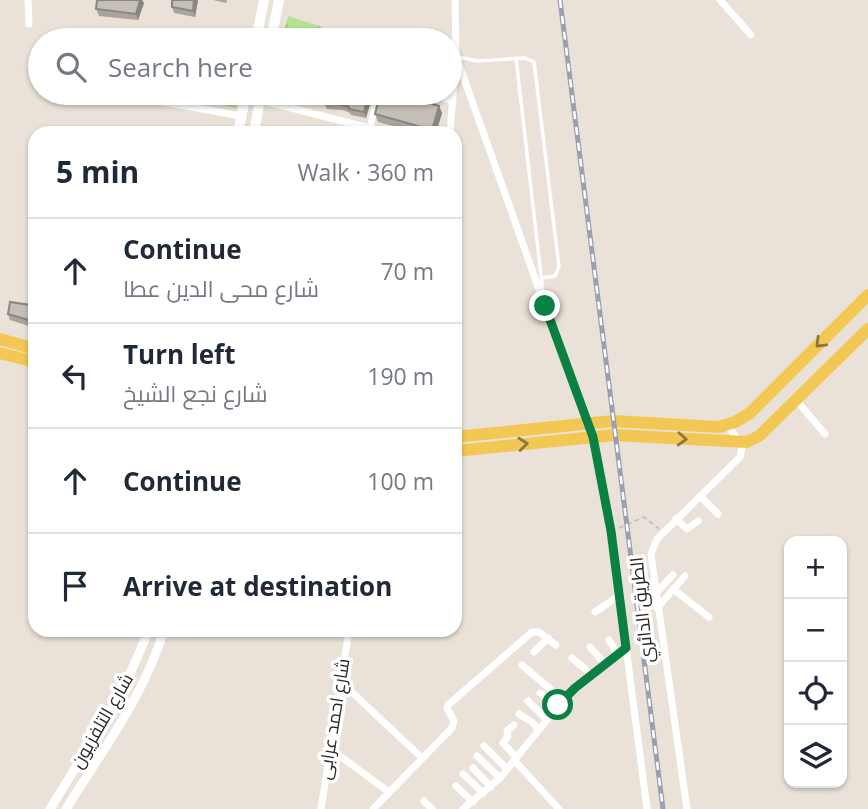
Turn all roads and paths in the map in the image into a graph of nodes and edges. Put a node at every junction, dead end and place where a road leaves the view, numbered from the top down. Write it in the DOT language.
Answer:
graph roads {
  1 [pos="28,0"];
  2 [pos="264,0"];
  3 [pos="279,0"];
  4 [pos="455,0"];
  5 [pos="720,0"];
  6 [pos="29,24"];
  7 [pos="258,28"];
  8 [pos="273,28"];
  9 [pos="456,28"];
  10 [pos="751,35"];
  11 [pos="462,58"];
  12 [pos="516,58"];
  13 [pos="462,73"];
  14 [pos="181,105"];
  15 [pos="244,105"];
  16 [pos="259,105"];
  17 [pos="286,105"];
  18 [pos="373,105"];
  19 [pos="453,105"];
  20 [pos="242,116"];
  21 [pos="240,126"];
  22 [pos="255,126"];
  23 [pos="354,126"];
  24 [pos="365,126"];
  25 [pos="451,126"];
  26 [pos="542,278"];
  27 [pos="868,295"];
  28 [pos="545,306"];
  29 [pos="868,329"];
  30 [pos="0,339"];
  31 [pos="28,347"];
  32 [pos="0,353"];
  33 [pos="28,360"];
  34 [pos="797,401"];
  35 [pos="590,422"];
  36 [pos="727,425"];
  37 [pos="825,434"];
  38 [pos="462,436"];
  39 [pos="593,437"];
  40 [pos="740,442"];
  41 [pos="462,451"];
  42 [pos="700,496"];
  43 [pos="718,514"];
  44 [pos="676,519"];
  45 [pos="698,521"];
  46 [pos="611,531"];
  47 [pos="663,533"];
  48 [pos="673,575"];
  49 [pos="685,576"];
  50 [pos="673,589"];
  51 [pos="655,594"];
  52 [pos="620,595"];
  53 [pos="657,608"];
  54 [pos="595,612"];
  55 [pos="709,617"];
  56 [pos="146,637"];
  57 [pos="161,637"];
  58 [pos="348,637"];
  59 [pos="548,638"];
  60 [pos="609,640"];
  61 [pos="556,645"];
  62 [pos="590,647"];
  63 [pos="626,648"];
  64 [pos="534,652"];
  65 [pos="618,654"];
  66 [pos="572,658"];
  67 [pos="605,664"];
  68 [pos="522,665"];
  69 [pos="591,674"];
  70 [pos="340,680"];
  71 [pos="540,693"];
  72 [pos="528,701"];
  73 [pos="560,702"];
  74 [pos="519,714"];
  75 [pos="547,720"];
  76 [pos="514,726"];
  77 [pos="539,730"];
  78 [pos="496,736"];
  79 [pos="503,742"];
  80 [pos="484,746"];
  81 [pos="330,748"];
  82 [pos="477,756"];
  83 [pos="422,758"];
  84 [pos="515,758"];
  85 [pos="473,768"];
  86 [pos="507,769"];
  87 [pos="463,774"];
  88 [pos="500,778"];
  89 [pos="456,786"];
  90 [pos="491,786"];
  91 [pos="389,792"];
  92 [pos="484,793"];
  93 [pos="424,801"];
  94 [pos="473,802"];
  95 [pos="50,809"];
  96 [pos="66,809"];
  97 [pos="321,809"];
  98 [pos="373,809"];
  99 [pos="432,809"];
  100 [pos="463,809"];
  101 [pos="559,809"];
  102 [pos="647,809"];
  103 [pos="687,809"];
  1 -- 6 [label="street"];
  2 -- 7 [label="main road"];
  3 -- 8 [label="main road"];
  4 -- 9 [label="street"];
  5 -- 10 [label="street"];
  11 -- 12 [label="lane"];
  12 -- 26 [label="lane"];
  12 -- 26 [label="lane"];
  13 -- 28 [label="street"];
  14 -- 20 [label="street"];
  15 -- 20 [label="main road"];
  16 -- 22 [label="main road"];
  17 -- 23 [label="street"];
  18 -- 24 [label="street"];
  19 -- 25 [label="street"];
  20 -- 21 [label="main road"];
  26 -- 28 [label="lane"];
  27 -- 36 [label="main road, one-way"];
  28 -- 35 [label="street"];
  29 -- 34 [label="main road"];
  30 -- 31 [label="main road"];
  32 -- 33 [label="main road"];
  34 -- 37 [label="street"];
  34 -- 40 [label="main road"];
  35 -- 36 [label="main road"];
  35 -- 38 [label="main road"];
  35 -- 39 [label="street"];
  36 -- 40 [label="street"];
  39 -- 40 [label="main road, one-way"];
  41 -- 39 [label="main road, one-way"];
  39 -- 46 [label="street"];
  40 -- 42 [label="street, الطريق الدائري"];
  42 -- 43 [label="street"];
  42 -- 44 [label="street, الطريق الدائري"];
  44 -- 45 [label="street"];
  44 -- 47 [label="street, الطريق الدائري"];
  46 -- 47 [label="path"];
  46 -- 52 [label="street"];
  47 -- 51 [label="street, الطريق الدائري"];
  48 -- 51 [label="street"];
  49 -- 50 [label="street"];
  50 -- 53 [label="street"];
  50 -- 55 [label="street"];
  51 -- 53 [label="street, الطريق الدائري"];
  52 -- 54 [label="street"];
  52 -- 63 [label="street"];
  53 -- 103 [label="street, الطريق الدائري"];
  56 -- 95 [label="street, شارع التلفزيون"];
  57 -- 96 [label="street, شارع التلفزيون"];
  58 -- 70 [label="street, شارع احمد عرابى"];
  59 -- 61 [label="street"];
  59 -- 64 [label="street"];
  59 -- 83 [label="street"];
  60 -- 65 [label="street"];
  62 -- 67 [label="street"];
  63 -- 65 [label="street"];
  63 -- 102 [label="street"];
  65 -- 67 [label="street"];
  66 -- 69 [label="street"];
  67 -- 69 [label="street"];
  68 -- 73 [label="street"];
  69 -- 73 [label="street"];
  70 -- 81 [label="street, شارع احمد عرابى"];
  70 -- 83 [label="street"];
  71 -- 73 [label="street"];
  72 -- 75 [label="street"];
  73 -- 75 [label="street"];
  74 -- 77 [label="street"];
  75 -- 77 [label="street"];
  76 -- 79 [label="street"];
  77 -- 84 [label="street"];
  78 -- 79 [label="street"];
  79 -- 84 [label="street"];
  80 -- 86 [label="street"];
  81 -- 91 [label="street"];
  81 -- 97 [label="street, شارع احمد عرابى"];
  82 -- 88 [label="street"];
  83 -- 91 [label="street"];
  84 -- 86 [label="street"];
  84 -- 101 [label="street"];
  85 -- 90 [label="street"];
  86 -- 88 [label="street"];
  87 -- 92 [label="street"];
  88 -- 90 [label="street"];
  89 -- 94 [label="street"];
  90 -- 92 [label="street"];
  91 -- 98 [label="street"];
  92 -- 94 [label="street"];
  93 -- 99 [label="street"];
  94 -- 100 [label="street"];
}
